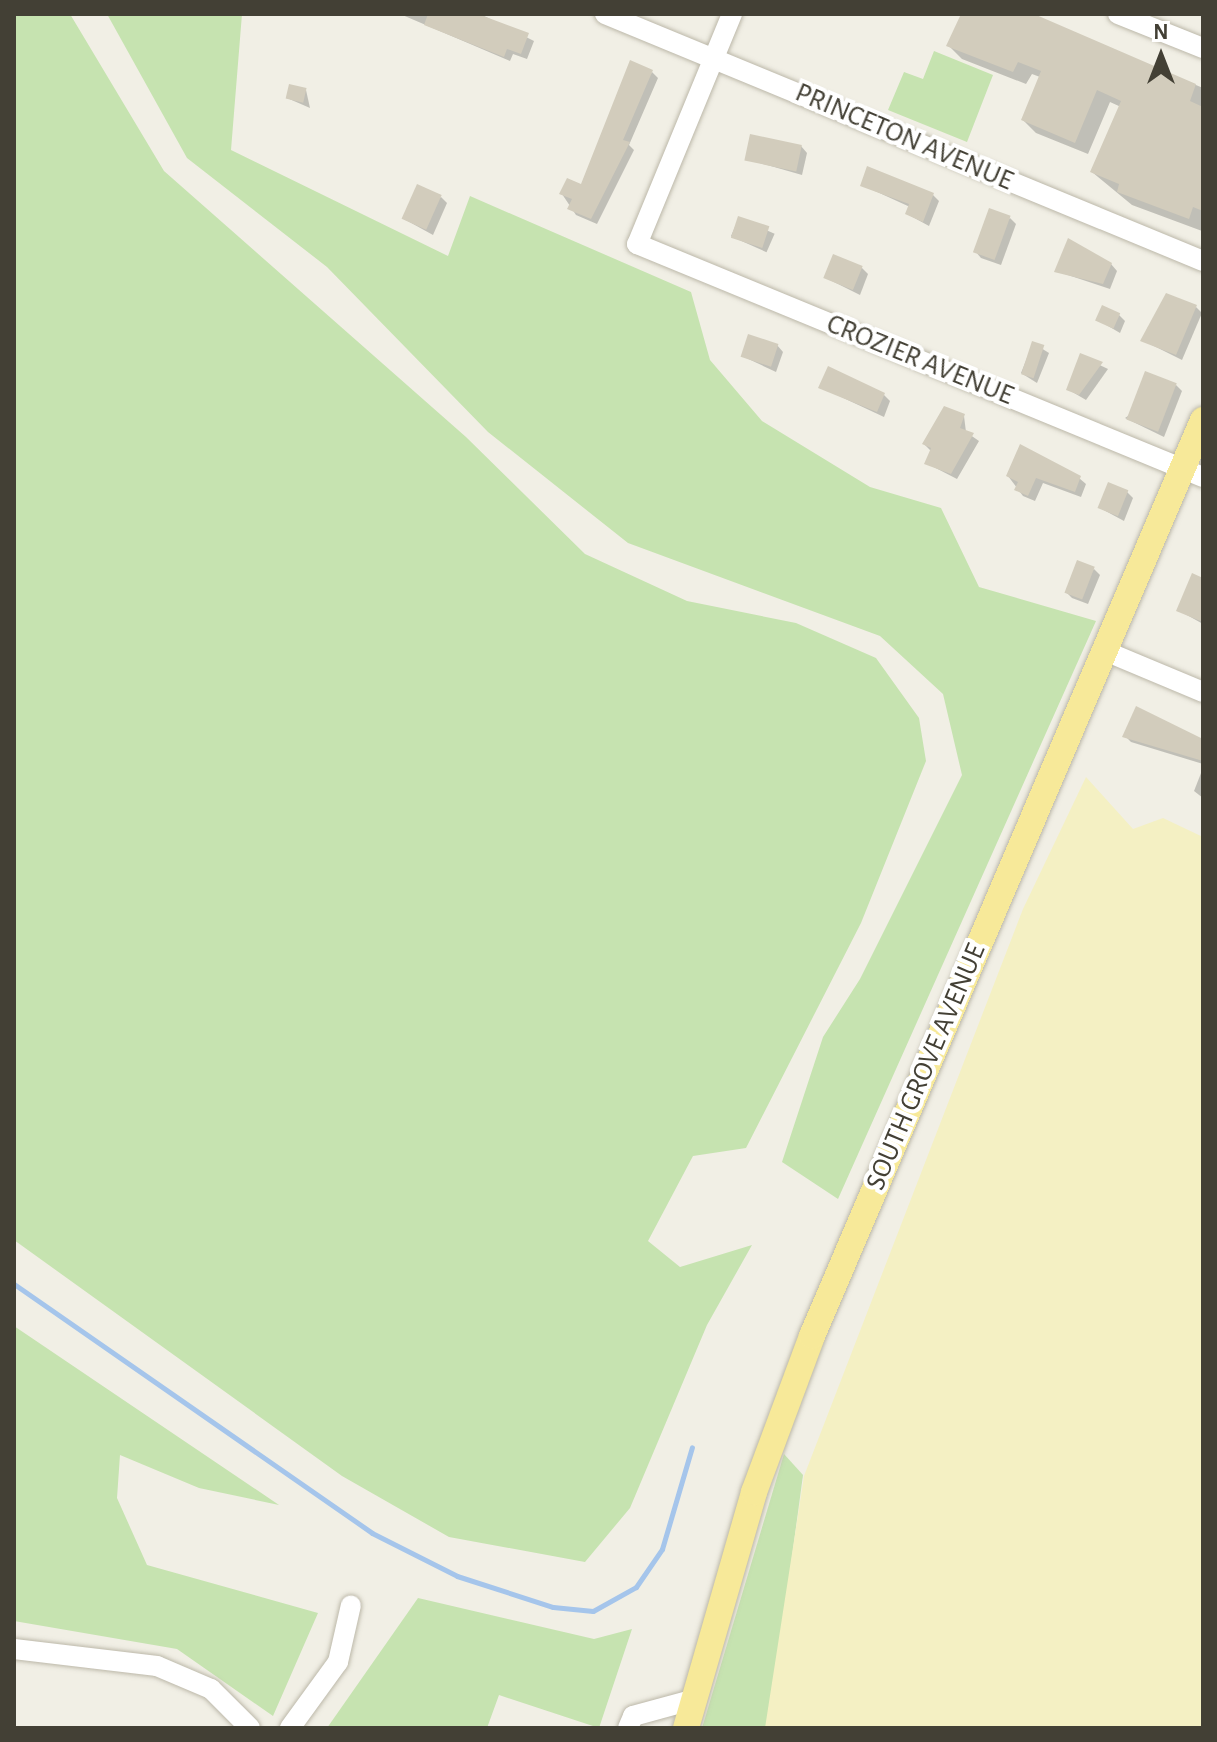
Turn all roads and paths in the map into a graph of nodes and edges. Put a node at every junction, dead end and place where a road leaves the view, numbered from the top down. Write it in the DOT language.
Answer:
graph roads {
  1 [pos="605,14"];
  2 [pos="732,14"];
  3 [pos="1118,14"];
  4 [pos="1203,48"];
  5 [pos="713,58"];
  6 [pos="1203,261"];
  7 [pos="1203,420"];
  8 [pos="1192,472"];
  9 [pos="1105,651"];
  10 [pos="1203,692"];
  11 [pos="351,1605"];
  12 [pos="14,1649"];
  13 [pos="695,1699"];
  14 [pos="250,1728"];
  15 [pos="290,1728"];
  16 [pos="628,1728"];
  17 [pos="686,1728"];
  1 -- 5 [label="street, PRINCETON AVENUE"];
  2 -- 5 [label="street"];
  3 -- 4 [label="street"];
  5 -- 6 [label="street, PRINCETON AVENUE"];
  5 -- 8 [label="street, CROZIER AVENUE"];
  7 -- 8 [label="main road, SOUTH GROVE AVENUE"];
  8 -- 9 [label="main road, SOUTH GROVE AVENUE"];
  9 -- 10 [label="street"];
  9 -- 13 [label="main road, SOUTH GROVE AVENUE"];
  11 -- 15 [label="street"];
  12 -- 14 [label="street"];
  13 -- 16 [label="street"];
  13 -- 17 [label="main road, SOUTH GROVE AVENUE"];
}
